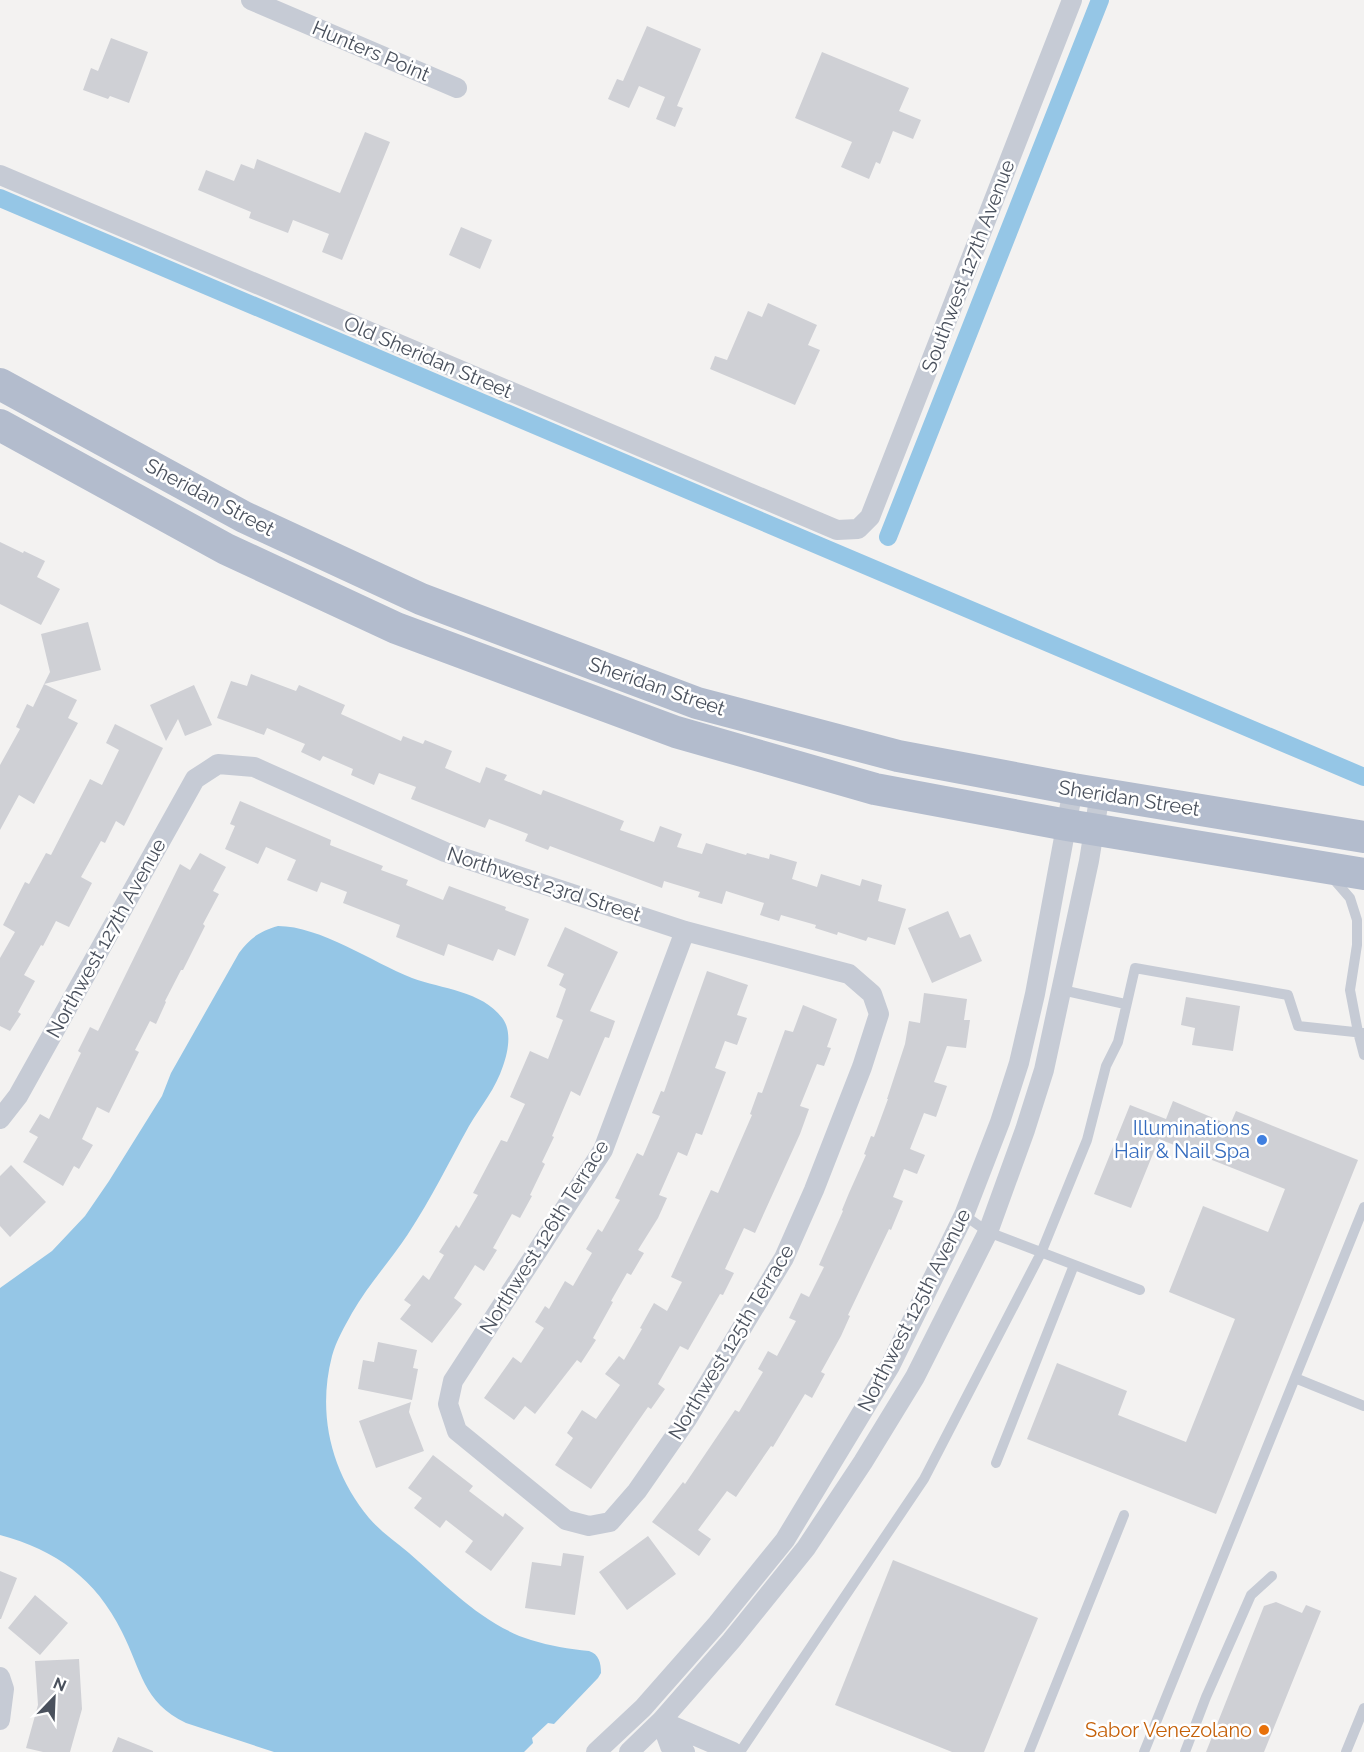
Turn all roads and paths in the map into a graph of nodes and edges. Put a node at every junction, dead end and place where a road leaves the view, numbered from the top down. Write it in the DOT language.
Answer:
graph roads {
  1 [pos="251,0"];
  2 [pos="1072,0"];
  3 [pos="457,88"];
  4 [pos="0,175"];
  5 [pos="0,384"];
  6 [pos="0,425"];
  7 [pos="858,529"];
  8 [pos="218,764"];
  9 [pos="1087,791"];
  10 [pos="1081,827"];
  11 [pos="1364,837"];
  12 [pos="1322,866"];
  13 [pos="1364,874"];
  14 [pos="685,931"];
  15 [pos="1062,990"];
  16 [pos="872,994"];
  17 [pos="1125,1004"];
  18 [pos="1364,1016"];
  19 [pos="1361,1032"];
  20 [pos="1364,1054"];
  21 [pos="0,1119"];
  22 [pos="1364,1207"];
  23 [pos="964,1215"];
  24 [pos="988,1232"];
  25 [pos="1041,1253"];
  26 [pos="1074,1265"];
  27 [pos="1140,1290"];
  28 [pos="1295,1378"];
  29 [pos="1364,1406"];
  30 [pos="996,1462"];
  31 [pos="1124,1515"];
  32 [pos="589,1526"];
  33 [pos="1272,1576"];
  34 [pos="0,1677"];
  35 [pos="643,1708"];
  36 [pos="1364,1708"];
  37 [pos="0,1720"];
  38 [pos="661,1721"];
  39 [pos="596,1752"];
  40 [pos="629,1752"];
  41 [pos="685,1752"];
  42 [pos="734,1752"];
  43 [pos="740,1752"];
  44 [pos="1029,1752"];
  45 [pos="1144,1752"];
  46 [pos="1185,1752"];
  47 [pos="1346,1752"];
  1 -- 3 [label="street, Hunters Point"];
  2 -- 7 [label="street, Southwest 127th Avenue"];
  4 -- 7 [label="street, Old Sheridan Street"];
  5 -- 9 [label="main road, Sheridan Street"];
  6 -- 10 [label="main road, Sheridan Street"];
  8 -- 14 [label="street, Northwest 23rd Street"];
  8 -- 21 [label="street, Northwest 127th Avenue"];
  9 -- 10 [label="street, Northwest 125th Avenue"];
  9 -- 10 [label="street, Northwest 125th Avenue"];
  9 -- 11 [label="main road, Sheridan Street"];
  10 -- 12 [label="main road, Sheridan Street"];
  10 -- 15 [label="street, Northwest 125th Avenue"];
  10 -- 23 [label="street, Northwest 125th Avenue"];
  12 -- 13 [label="main road, Sheridan Street"];
  12 -- 19 [label="lane"];
  14 -- 16 [label="street, Northwest 23rd Street"];
  14 -- 32 [label="street, Northwest 126th Terrace"];
  15 -- 17 [label="lane"];
  15 -- 24 [label="street, Northwest 125th Avenue"];
  16 -- 32 [label="street, Northwest 125th Terrace"];
  17 -- 19 [label="lane"];
  17 -- 25 [label="lane"];
  18 -- 19 [label="lane"];
  19 -- 20 [label="lane"];
  22 -- 28 [label="lane"];
  23 -- 24 [label="lane"];
  23 -- 35 [label="street, Northwest 125th Avenue"];
  24 -- 25 [label="lane"];
  24 -- 38 [label="street, Northwest 125th Avenue"];
  25 -- 26 [label="lane"];
  25 -- 43 [label="lane"];
  26 -- 27 [label="lane"];
  26 -- 30 [label="lane"];
  28 -- 29 [label="lane"];
  28 -- 45 [label="lane"];
  31 -- 44 [label="lane"];
  33 -- 46 [label="lane"];
  34 -- 37 [label="street"];
  35 -- 38 [label="lane"];
  35 -- 39 [label="street, Northwest 125th Avenue"];
  36 -- 47 [label="lane"];
  38 -- 40 [label="street, Northwest 125th Avenue"];
  38 -- 41 [label="street"];
  38 -- 42 [label="street"];
}
